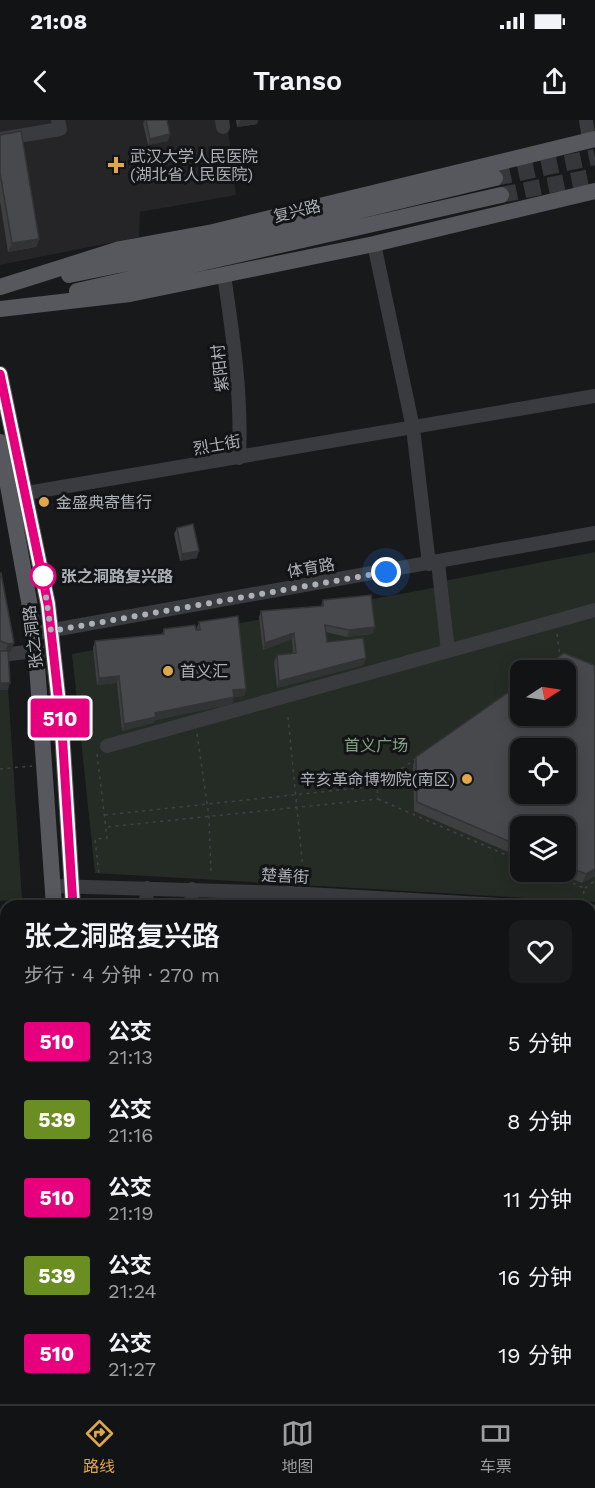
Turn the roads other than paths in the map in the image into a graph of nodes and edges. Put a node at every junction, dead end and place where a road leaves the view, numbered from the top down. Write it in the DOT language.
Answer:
graph roads {
  1 [pos="58,120"];
  2 [pos="586,120"];
  3 [pos="0,139"];
  4 [pos="592,140"];
  5 [pos="495,178"];
  6 [pos="595,190"];
  7 [pos="501,195"];
  8 [pos="375,244"];
  9 [pos="224,275"];
  10 [pos="0,288"];
  11 [pos="0,308"];
  12 [pos="0,374"];
  13 [pos="595,396"];
  14 [pos="413,428"];
  15 [pos="0,442"];
  16 [pos="239,458"];
  17 [pos="3,477"];
  18 [pos="27,493"];
  19 [pos="595,533"];
  20 [pos="595,540"];
  21 [pos="435,566"];
  22 [pos="595,610"];
  23 [pos="52,635"];
  24 [pos="34,642"];
  25 [pos="448,651"];
  26 [pos="0,655"];
  27 [pos="102,747"];
  28 [pos="72,885"];
  29 [pos="53,886"];
  30 [pos="147,888"];
  31 [pos="192,889"];
  32 [pos="245,891"];
  33 [pos="290,899"];
  34 [pos="54,900"];
  35 [pos="73,900"];
  36 [pos="146,900"];
  37 [pos="191,900"];
  38 [pos="244,900"];
  39 [pos="319,900"];
  1 -- 3 [label="street"];
  2 -- 4 [label="street"];
  4 -- 10 [label="main road, 复兴路"];
  5 -- 10 [label="main road"];
  6 -- 8 [label="main road"];
  7 -- 11 [label="main road"];
  8 -- 9 [label="main road"];
  8 -- 14 [label="street"];
  9 -- 11 [label="main road"];
  9 -- 16 [label="street, 紫阳村"];
  12 -- 18 [label="main road, 张之洞路"];
  13 -- 14 [label="street, 烈士街"];
  14 -- 16 [label="street, 烈士街"];
  14 -- 21 [label="street"];
  15 -- 17 [label="main road, 张之洞路"];
  16 -- 18 [label="street, 烈士街"];
  17 -- 24 [label="main road, 张之洞路"];
  18 -- 23 [label="main road, 张之洞路"];
  19 -- 21 [label="street"];
  20 -- 21 [label="street"];
  21 -- 23 [label="street"];
  21 -- 25 [label="street"];
  22 -- 25 [label="street"];
  23 -- 24 [label="street"];
  23 -- 28 [label="main road, 张之洞路"];
  24 -- 26 [label="street"];
  24 -- 29 [label="main road, 张之洞路"];
  25 -- 27 [label="street"];
  28 -- 29 [label="street, 楚善街"];
  28 -- 30 [label="street, 楚善街"];
  28 -- 35 [label="main road, 张之洞路"];
  29 -- 34 [label="main road, 张之洞路"];
  30 -- 31 [label="street, 楚善街"];
  30 -- 36 [label="street"];
  31 -- 32 [label="street, 楚善街"];
  31 -- 37 [label="street"];
  32 -- 33 [label="street, 楚善街"];
  32 -- 38 [label="street"];
  33 -- 39 [label="street, 楚善街"];
}
